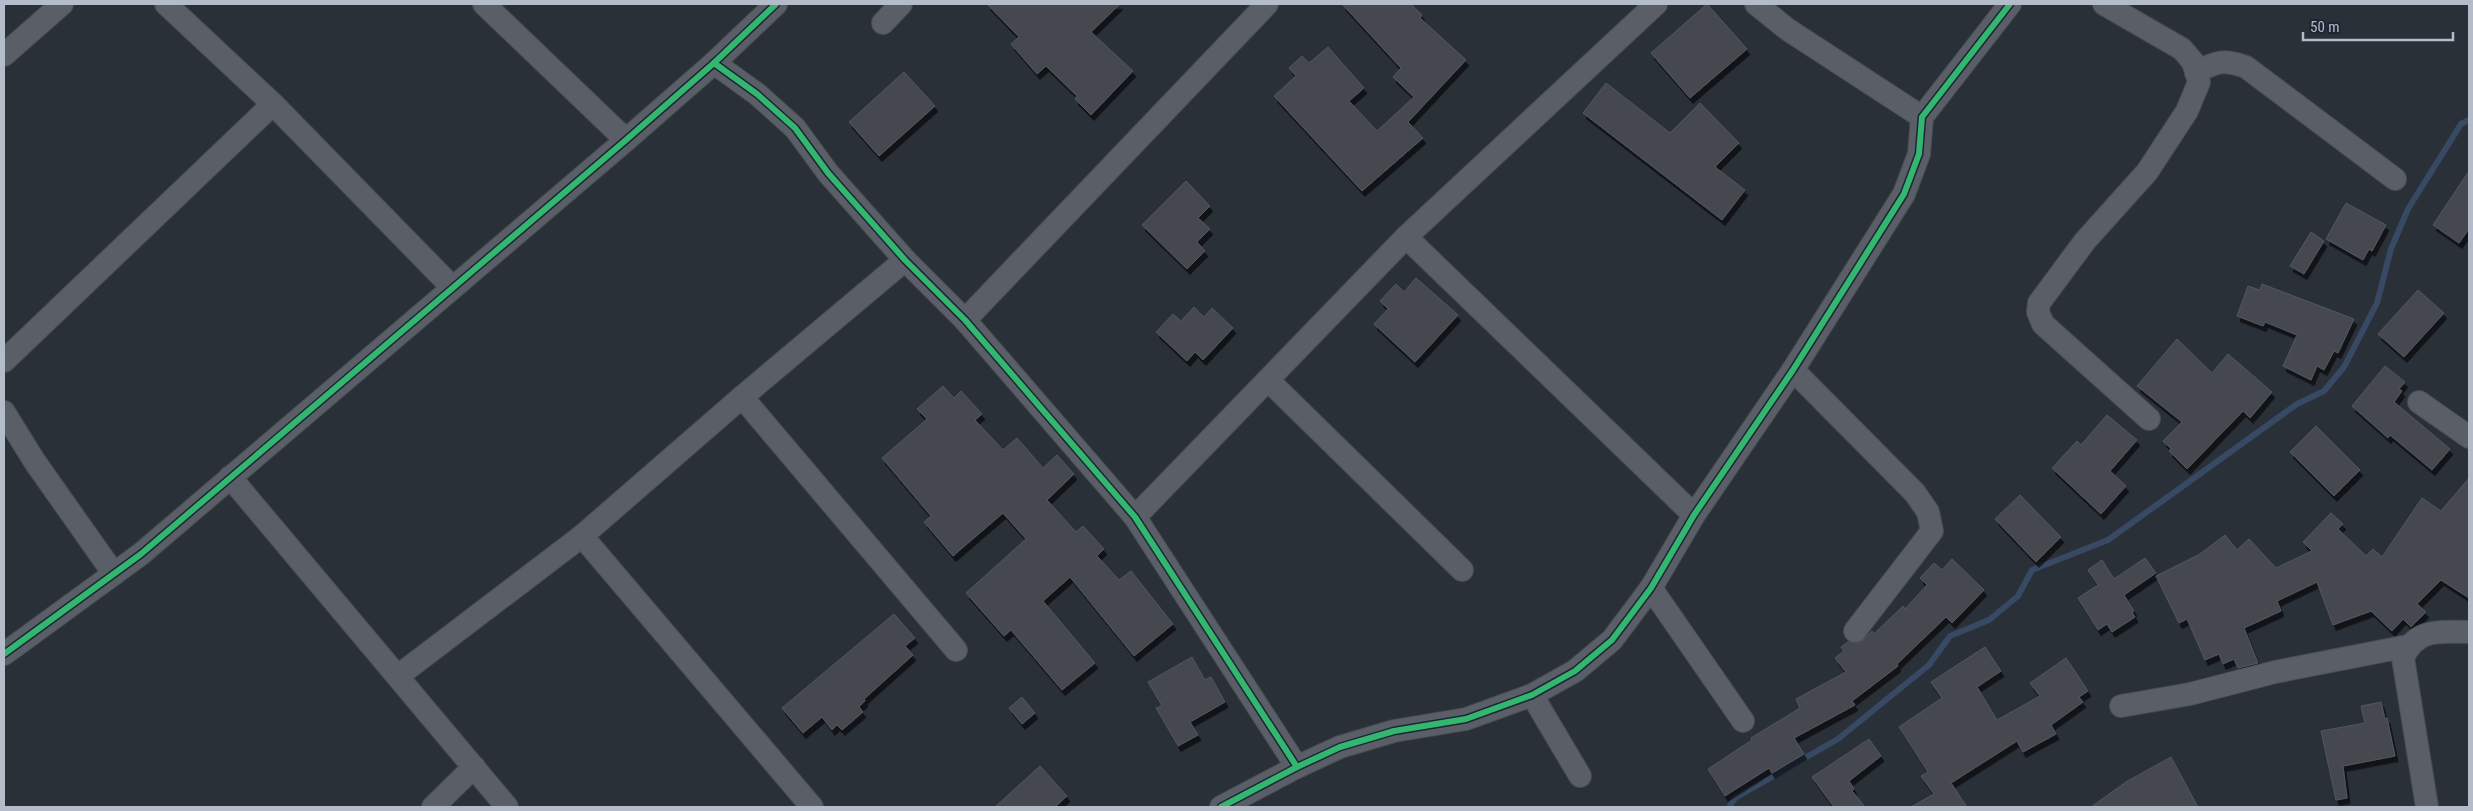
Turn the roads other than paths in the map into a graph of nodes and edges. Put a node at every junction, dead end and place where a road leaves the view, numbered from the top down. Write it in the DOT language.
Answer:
graph roads {
  1 [pos="62,4"];
  2 [pos="166,4"];
  3 [pos="484,4"];
  4 [pos="776,4"];
  5 [pos="900,4"];
  6 [pos="1267,4"];
  7 [pos="1656,4"];
  8 [pos="1756,4"];
  9 [pos="2010,4"];
  10 [pos="2104,4"];
  11 [pos="883,23"];
  12 [pos="4,54"];
  13 [pos="714,63"];
  14 [pos="2196,72"];
  15 [pos="273,104"];
  16 [pos="1922,117"];
  17 [pos="626,140"];
  18 [pos="2395,180"];
  19 [pos="1406,237"];
  20 [pos="905,260"];
  21 [pos="452,287"];
  22 [pos="965,320"];
  23 [pos="4,361"];
  24 [pos="1793,370"];
  25 [pos="1268,380"];
  26 [pos="742,397"];
  27 [pos="2419,402"];
  28 [pos="4,412"];
  29 [pos="2149,418"];
  30 [pos="2469,437"];
  31 [pos="230,477"];
  32 [pos="1694,515"];
  33 [pos="1135,517"];
  34 [pos="582,536"];
  35 [pos="1462,570"];
  36 [pos="114,574"];
  37 [pos="1652,588"];
  38 [pos="1855,631"];
  39 [pos="2469,632"];
  40 [pos="2408,646"];
  41 [pos="956,650"];
  42 [pos="4,654"];
  43 [pos="398,676"];
  44 [pos="1532,695"];
  45 [pos="2121,706"];
  46 [pos="1743,721"];
  47 [pos="474,767"];
  48 [pos="1297,767"];
  49 [pos="1580,776"];
  50 [pos="433,807"];
  51 [pos="507,807"];
  52 [pos="812,807"];
  53 [pos="1221,807"];
  54 [pos="2427,807"];
  1 -- 12 [label="street"];
  2 -- 15 [label="street"];
  3 -- 17 [label="street"];
  4 -- 13 [label="street"];
  5 -- 11 [label="street"];
  6 -- 22 [label="street"];
  7 -- 19 [label="street"];
  8 -- 16 [label="street"];
  9 -- 16 [label="street"];
  10 -- 14 [label="street"];
  13 -- 17 [label="street"];
  13 -- 20 [label="street"];
  14 -- 18 [label="street"];
  14 -- 29 [label="street"];
  15 -- 21 [label="street"];
  15 -- 23 [label="street"];
  16 -- 24 [label="street"];
  17 -- 21 [label="street"];
  19 -- 25 [label="street"];
  19 -- 32 [label="street"];
  20 -- 22 [label="street"];
  20 -- 26 [label="street"];
  21 -- 31 [label="street"];
  22 -- 33 [label="street"];
  24 -- 32 [label="street"];
  24 -- 38 [label="street"];
  25 -- 33 [label="street"];
  25 -- 35 [label="street"];
  26 -- 34 [label="street"];
  26 -- 41 [label="street"];
  27 -- 30 [label="street"];
  28 -- 36 [label="street"];
  31 -- 36 [label="street"];
  31 -- 43 [label="street"];
  32 -- 37 [label="street"];
  33 -- 48 [label="street"];
  34 -- 43 [label="street"];
  34 -- 52 [label="street"];
  36 -- 42 [label="street"];
  37 -- 44 [label="street"];
  37 -- 46 [label="street"];
  39 -- 40 [label="street"];
  40 -- 45 [label="street"];
  40 -- 54 [label="street"];
  43 -- 47 [label="street"];
  44 -- 48 [label="street"];
  44 -- 49 [label="street"];
  47 -- 50 [label="street"];
  47 -- 51 [label="street"];
  48 -- 53 [label="street"];
}
